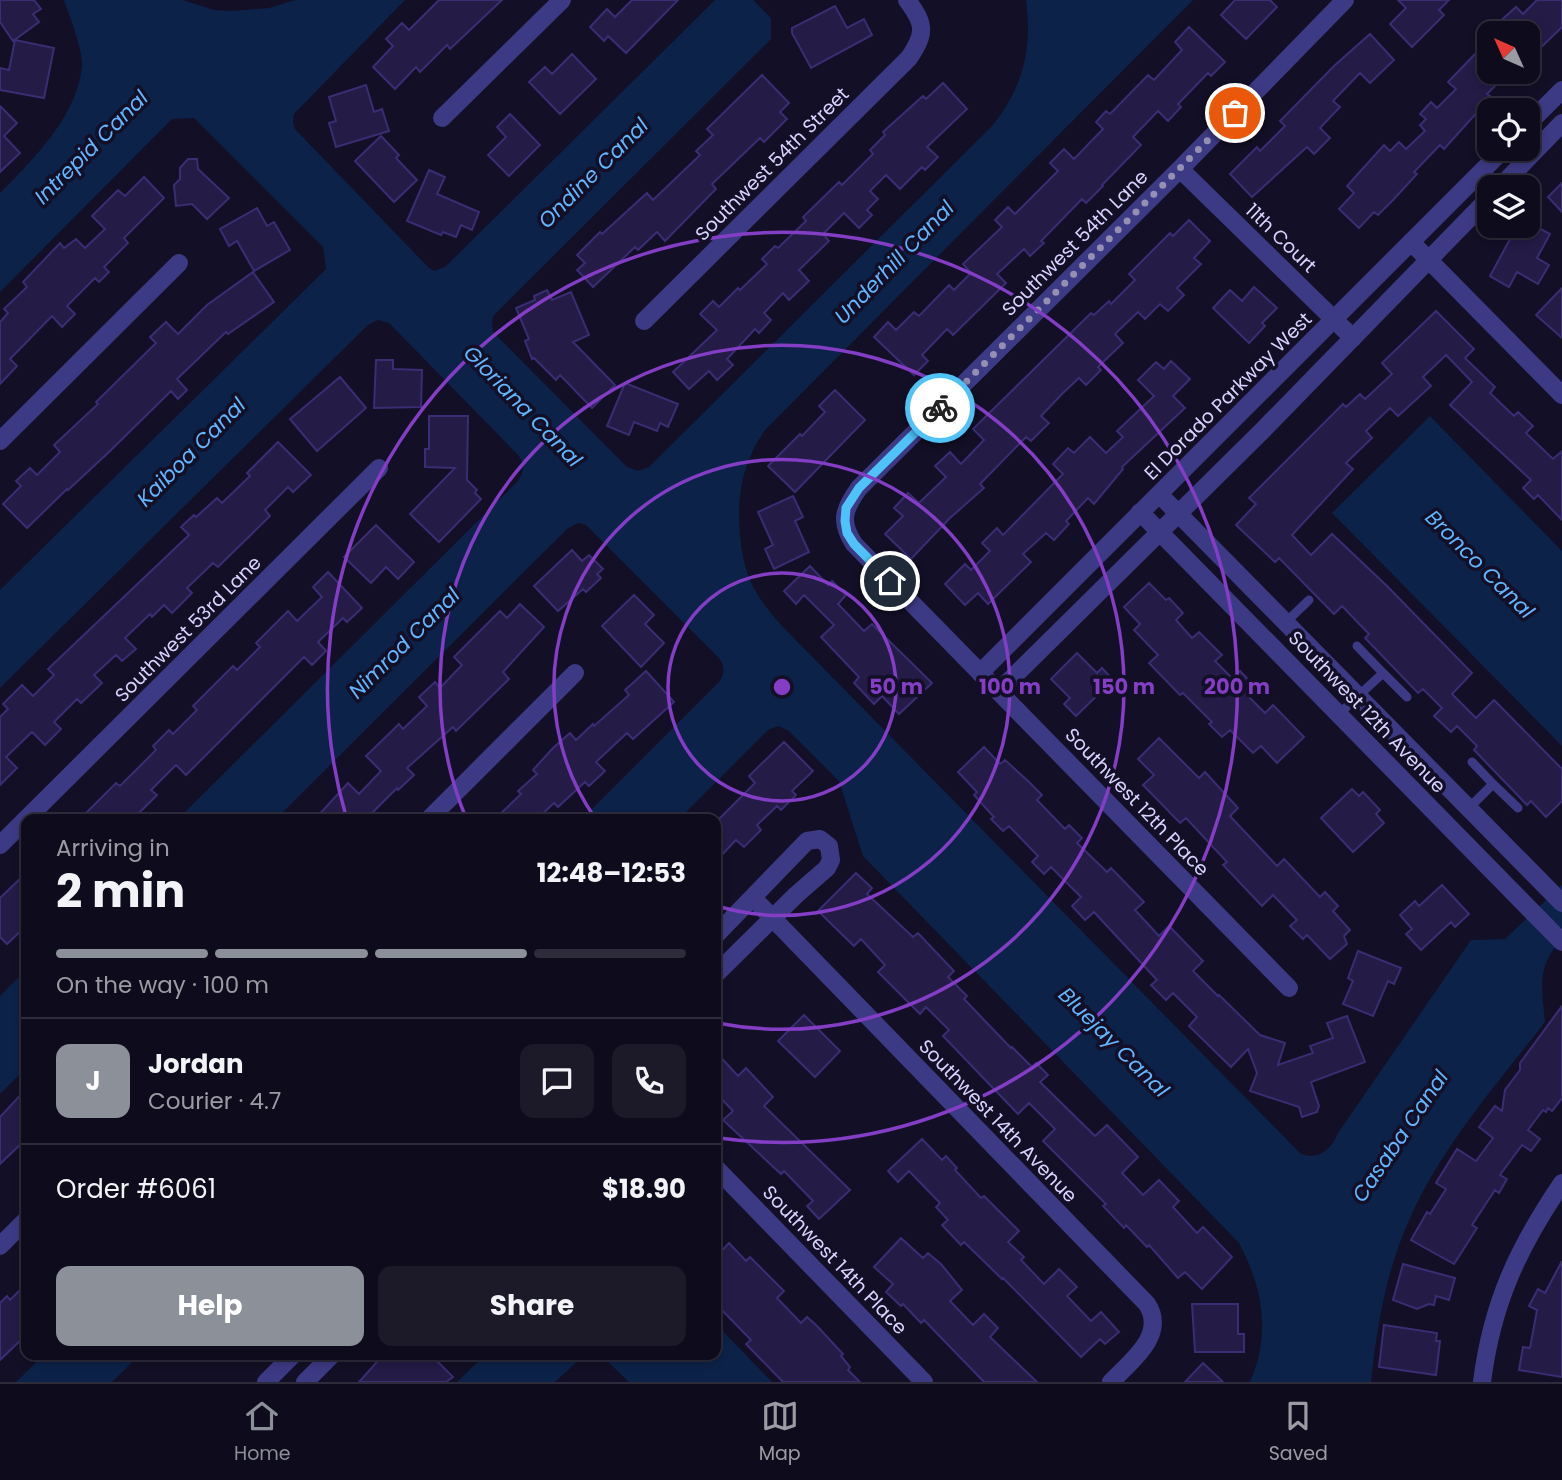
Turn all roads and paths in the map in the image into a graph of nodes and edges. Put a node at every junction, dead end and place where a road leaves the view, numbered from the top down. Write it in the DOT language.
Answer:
graph roads {
  1 [pos="562,0"];
  2 [pos="907,0"];
  3 [pos="1345,0"];
  4 [pos="1562,90"];
  5 [pos="1540,112"];
  6 [pos="442,118"];
  7 [pos="1562,123"];
  8 [pos="1492,161"];
  9 [pos="1180,169"];
  10 [pos="1512,175"];
  11 [pos="1477,210"];
  12 [pos="1411,242"];
  13 [pos="1429,260"];
  14 [pos="179,263"];
  15 [pos="1335,320"];
  16 [pos="644,321"];
  17 [pos="1353,338"];
  18 [pos="1562,395"];
  19 [pos="0,441"];
  20 [pos="379,468"];
  21 [pos="1159,494"];
  22 [pos="1140,512"];
  23 [pos="1178,512"];
  24 [pos="845,521"];
  25 [pos="1160,531"];
  26 [pos="1308,600"];
  27 [pos="1285,623"];
  28 [pos="1357,646"];
  29 [pos="575,673"];
  30 [pos="980,673"];
  31 [pos="1383,673"];
  32 [pos="999,691"];
  33 [pos="1359,696"];
  34 [pos="1407,697"];
  35 [pos="1339,714"];
  36 [pos="1472,762"];
  37 [pos="1493,784"];
  38 [pos="1469,808"];
  39 [pos="1518,808"];
  40 [pos="31,814"];
  41 [pos="434,814"];
  42 [pos="21,824"];
  43 [pos="0,845"];
  44 [pos="753,898"];
  45 [pos="1562,903"];
  46 [pos="772,918"];
  47 [pos="721,930"];
  48 [pos="1562,942"];
  49 [pos="721,969"];
  50 [pos="1289,988"];
  51 [pos="721,1173"];
  52 [pos="1562,1183"];
  53 [pos="21,1225"];
  54 [pos="0,1246"];
  55 [pos="288,1360"];
  56 [pos="322,1360"];
  57 [pos="266,1382"];
  58 [pos="306,1382"];
  59 [pos="924,1382"];
  60 [pos="1111,1382"];
  61 [pos="1482,1382"];
  1 -- 6 [label="street"];
  2 -- 16 [label="street, Southwest 54th Street"];
  3 -- 9 [label="street, Southwest 54th Lane"];
  4 -- 5 [label="street"];
  7 -- 10 [label="street"];
  8 -- 12 [label="street, El Dorado Parkway West"];
  9 -- 15 [label="street, 11th Court"];
  9 -- 24 [label="street, Southwest 54th Lane"];
  11 -- 13 [label="street"];
  12 -- 13 [label="street"];
  12 -- 15 [label="street, El Dorado Parkway West"];
  13 -- 17 [label="street"];
  13 -- 18 [label="street"];
  14 -- 19 [label="street"];
  15 -- 17 [label="street, 11th Court"];
  15 -- 21 [label="street, El Dorado Parkway West"];
  17 -- 23 [label="street"];
  20 -- 40 [label="street, Southwest 53rd Lane"];
  21 -- 22 [label="street, El Dorado Parkway West"];
  21 -- 23 [label="street, Southwest 12th Avenue"];
  22 -- 25 [label="street, Southwest 12th Avenue"];
  22 -- 30 [label="street, El Dorado Parkway West"];
  23 -- 25 [label="street"];
  23 -- 27 [label="street, Southwest 12th Avenue"];
  24 -- 30 [label="street, Southwest 12th Place"];
  25 -- 32 [label="street"];
  25 -- 35 [label="street, Southwest 12th Avenue"];
  26 -- 27 [label="lane"];
  27 -- 33 [label="street, Southwest 12th Avenue"];
  28 -- 31 [label="lane"];
  29 -- 41 [label="street"];
  30 -- 32 [label="street, Southwest 12th Place"];
  31 -- 33 [label="lane"];
  31 -- 34 [label="lane"];
  32 -- 50 [label="street, Southwest 12th Place"];
  33 -- 35 [label="lane"];
  33 -- 38 [label="street, Southwest 12th Avenue"];
  35 -- 48 [label="street, Southwest 12th Avenue"];
  36 -- 37 [label="lane"];
  37 -- 38 [label="lane"];
  37 -- 39 [label="lane"];
  38 -- 45 [label="street, Southwest 12th Avenue"];
  42 -- 43 [label="street, Southwest 53rd Lane"];
  44 -- 46 [label="street, Southwest 14th Avenue"];
  44 -- 46 [label="street"];
  44 -- 47 [label="street"];
  46 -- 49 [label="street"];
  46 -- 60 [label="street, Southwest 14th Avenue"];
  51 -- 59 [label="street, Southwest 14th Place"];
  52 -- 61 [label="street"];
  53 -- 54 [label="street"];
  55 -- 57 [label="street"];
  56 -- 58 [label="street"];
}
